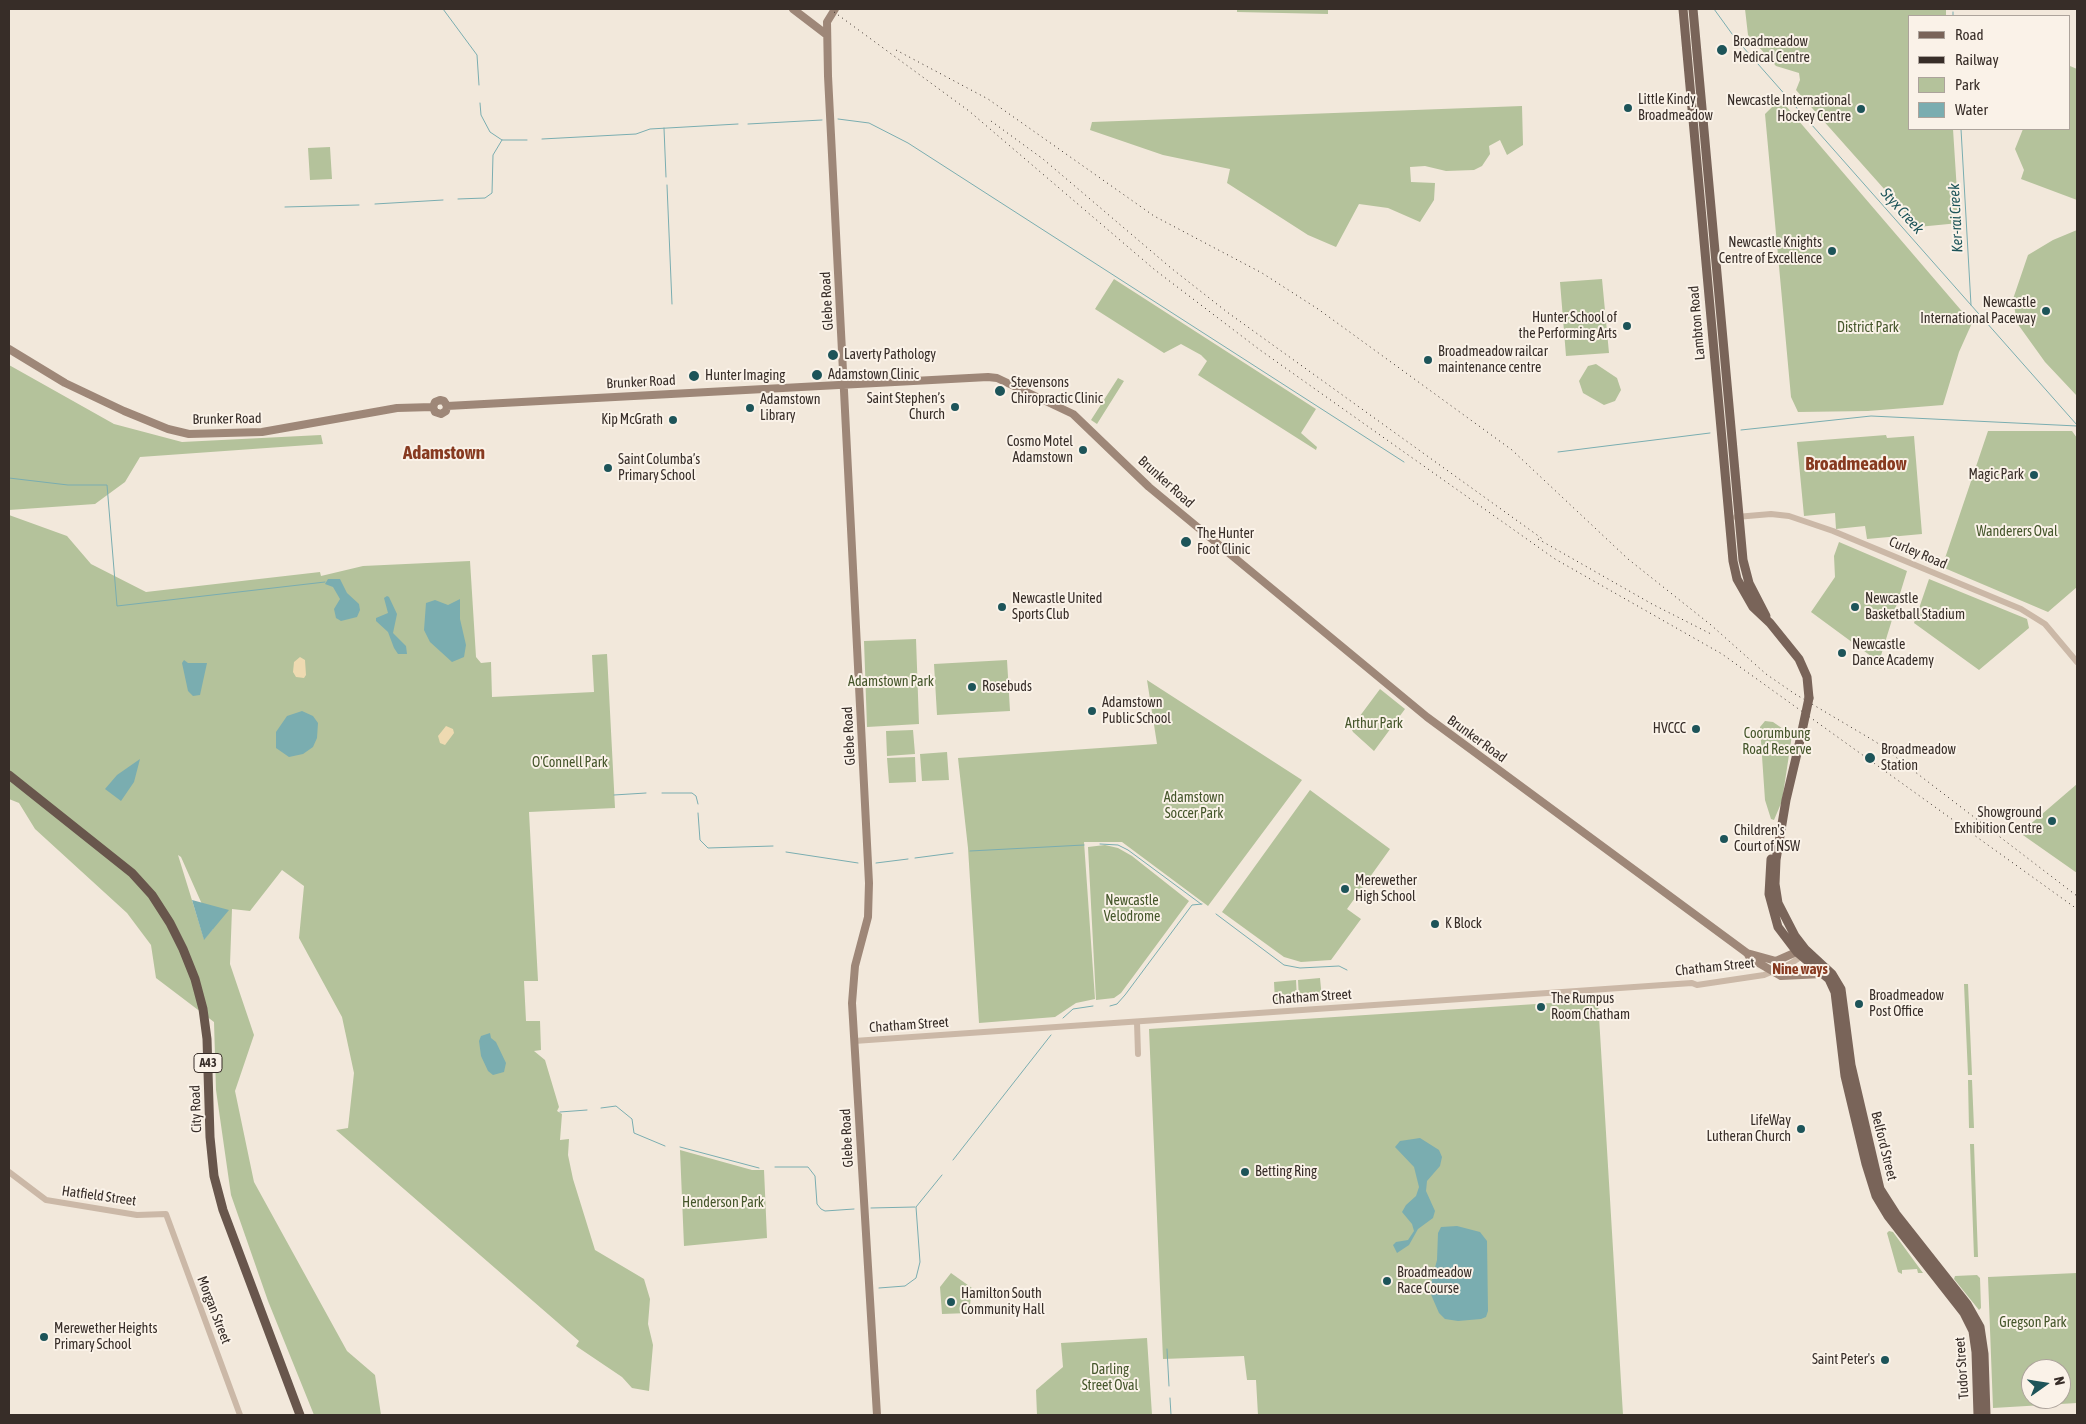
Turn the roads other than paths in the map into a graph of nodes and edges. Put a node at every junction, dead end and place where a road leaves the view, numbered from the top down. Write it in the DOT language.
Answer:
graph roads {
  1 [pos="794,9"];
  2 [pos="834,9"];
  3 [pos="1683,9"];
  4 [pos="1693,9"];
  5 [pos="827,35"];
  6 [pos="9,350"];
  7 [pos="843,384"];
  8 [pos="1739,516"];
  9 [pos="1729,517"];
  10 [pos="1770,623"];
  11 [pos="2077,662"];
  12 [pos="9,775"];
  13 [pos="1802,952"];
  14 [pos="1747,953"];
  15 [pos="1771,971"];
  16 [pos="1823,974"];
  17 [pos="1137,1022"];
  18 [pos="854,1041"];
  19 [pos="1138,1054"];
  20 [pos="9,1172"];
  21 [pos="166,1214"];
  22 [pos="1968,1319"];
  23 [pos="1982,1334"];
  24 [pos="240,1415"];
  25 [pos="300,1415"];
  26 [pos="877,1415"];
  27 [pos="1978,1415"];
  28 [pos="1986,1415"];
  1 -- 5 [label="main road"];
  2 -- 5 [label="main road, Glebe Road"];
  3 -- 9 [label="main road, Lambton Road"];
  4 -- 8 [label="main road, Lambton Road"];
  5 -- 7 [label="main road, Glebe Road"];
  6 -- 7 [label="main road, Brunker Road"];
  7 -- 14 [label="main road, Brunker Road"];
  7 -- 18 [label="main road, Glebe Road"];
  8 -- 9 [label="street, Curley Road"];
  8 -- 10 [label="main road, Lambton Road"];
  8 -- 11 [label="street, Curley Road"];
  9 -- 10 [label="main road, Lambton Road"];
  10 -- 13 [label="main road, Lambton Road, bridge"];
  12 -- 25 [label="highway, City Road / A43"];
  13 -- 14 [label="main road, Brunker Road"];
  13 -- 15 [label="street, Chatham Street"];
  13 -- 16 [label="main road, Belford Street"];
  13 -- 23 [label="main road, Belford Street"];
  14 -- 15 [label="main road, Brunker Road"];
  15 -- 16 [label="main road, Chatham Street"];
  15 -- 17 [label="street, Chatham Street"];
  16 -- 22 [label="main road, Belford Street"];
  17 -- 18 [label="street, Chatham Street"];
  17 -- 19 [label="street"];
  18 -- 26 [label="main road, Glebe Road"];
  20 -- 21 [label="street, Hatfield Street"];
  21 -- 24 [label="street, Morgan Street"];
  22 -- 27 [label="main road, Tudor Street"];
  23 -- 28 [label="main road, Tudor Street"];
}
